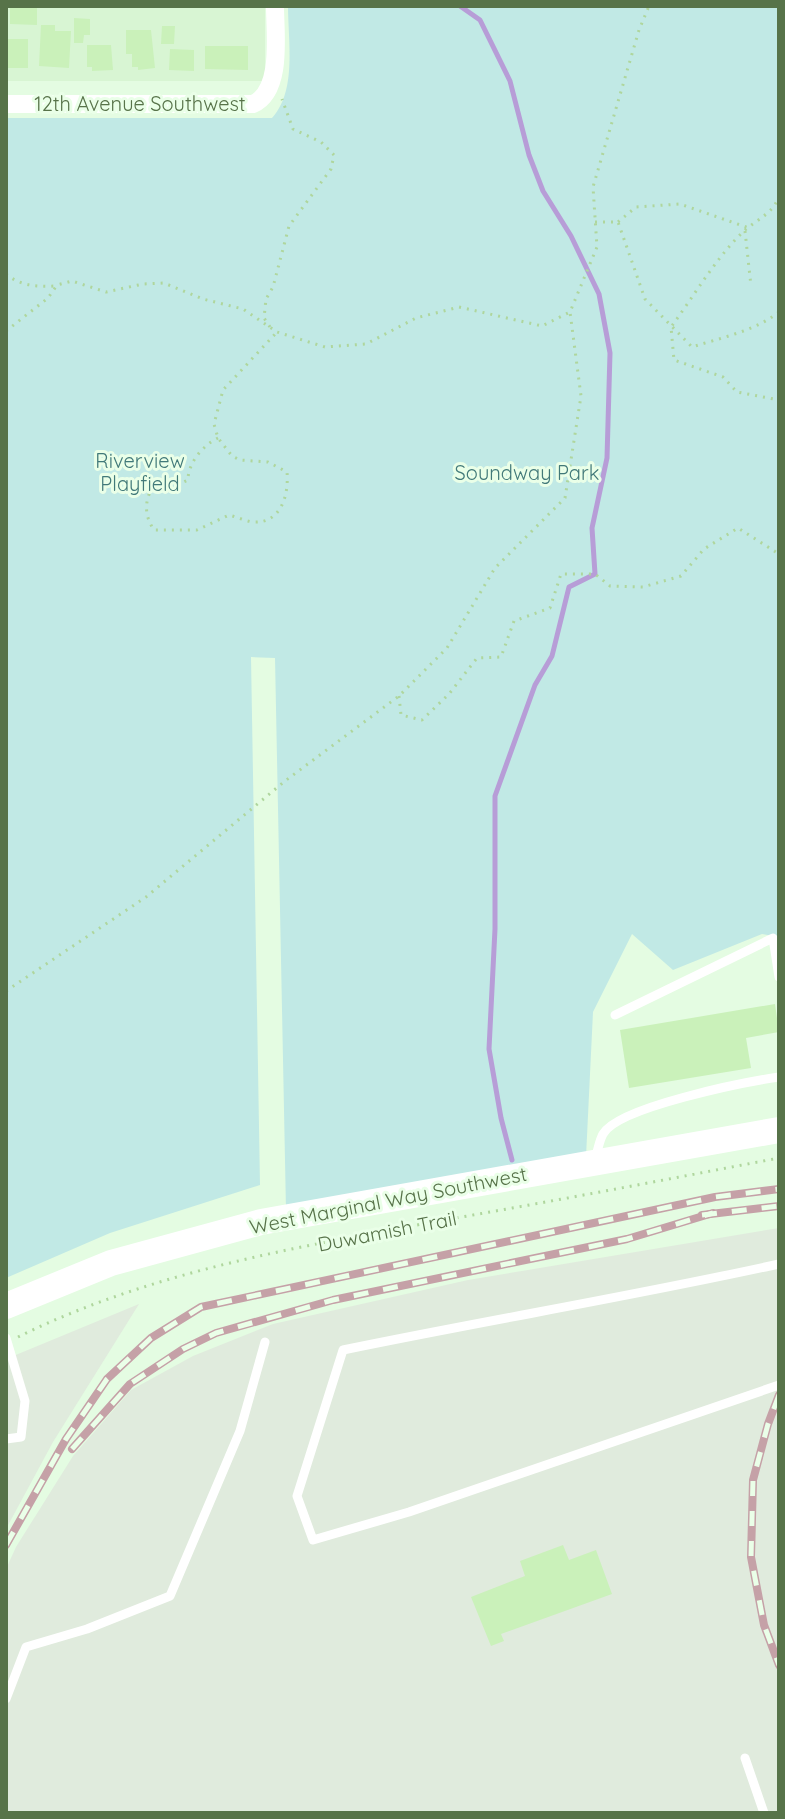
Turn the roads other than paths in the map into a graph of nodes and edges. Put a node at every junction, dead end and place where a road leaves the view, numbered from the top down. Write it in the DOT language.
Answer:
graph roads {
  1 [pos="275,6"];
  2 [pos="6,104"];
  3 [pos="779,977"];
  4 [pos="615,1015"];
  5 [pos="779,1077"];
  6 [pos="779,1130"];
  7 [pos="595,1162"];
  8 [pos="779,1264"];
  9 [pos="6,1306"];
  10 [pos="265,1342"];
  11 [pos="8,1346"];
  12 [pos="779,1385"];
  13 [pos="6,1439"];
  14 [pos="6,1699"];
  15 [pos="745,1758"];
  16 [pos="764,1813"];
  1 -- 2 [label="street, 12th Avenue Southwest"];
  3 -- 4 [label="lane"];
  5 -- 7 [label="lane"];
  6 -- 7 [label="main road, West Marginal Way Southwest"];
  7 -- 9 [label="main road, West Marginal Way Southwest"];
  8 -- 12 [label="lane"];
  10 -- 14 [label="lane"];
  11 -- 13 [label="lane"];
  15 -- 16 [label="lane"];
}
